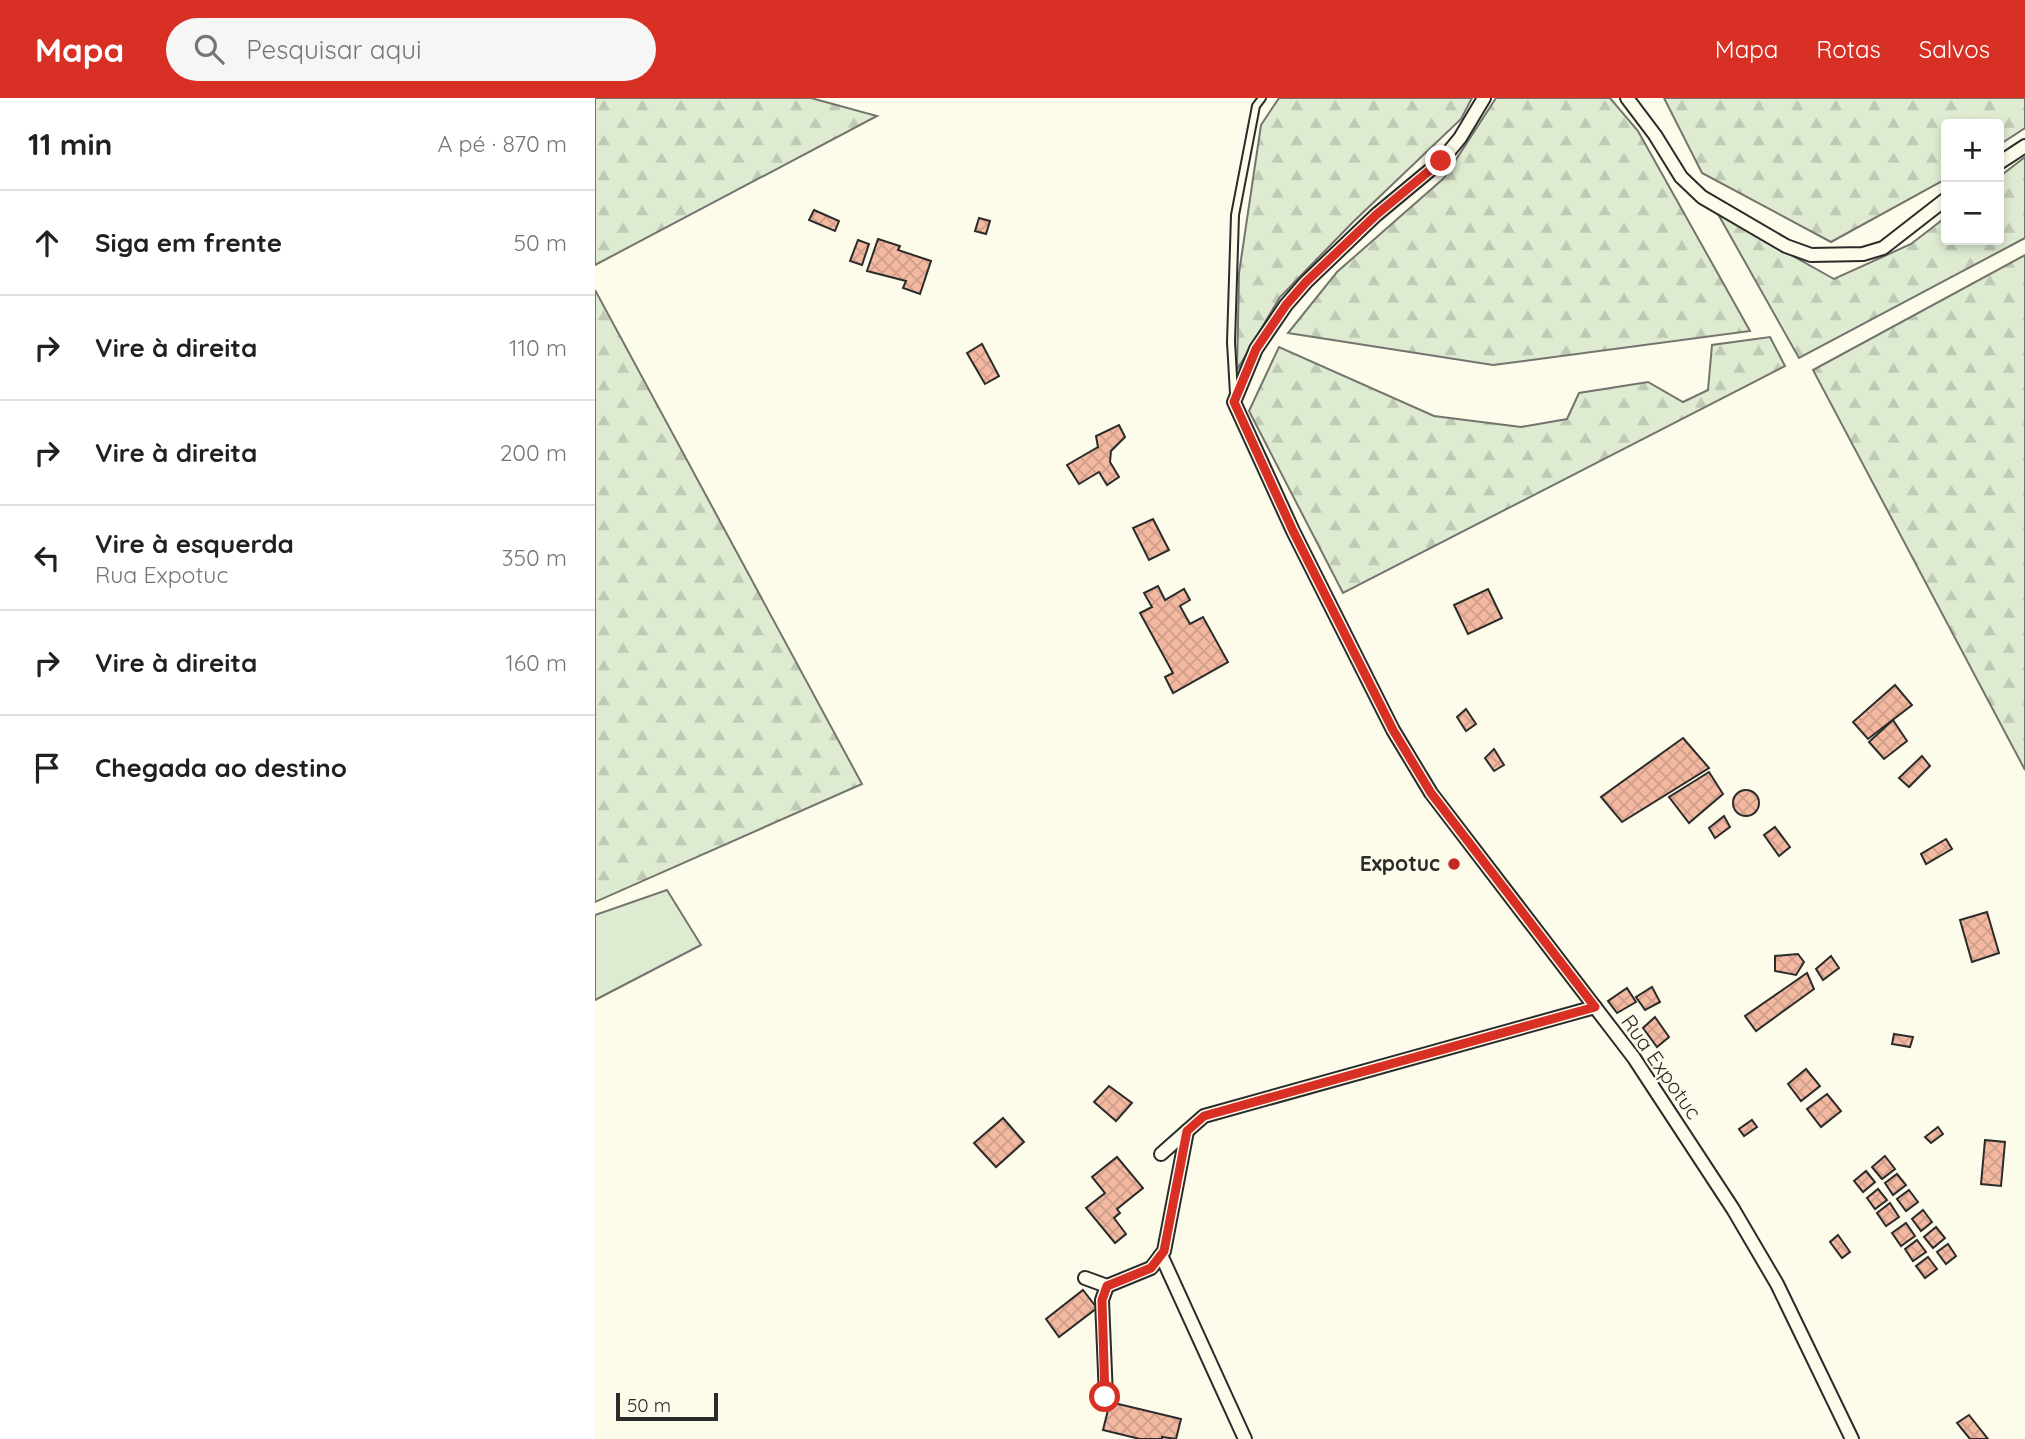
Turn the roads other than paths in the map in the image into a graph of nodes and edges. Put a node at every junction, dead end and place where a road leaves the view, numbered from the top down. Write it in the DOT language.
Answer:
graph roads {
  1 [pos="1262,98"];
  2 [pos="1484,98"];
  3 [pos="1627,98"];
  4 [pos="2025,146"];
  5 [pos="2004,160"];
  6 [pos="1941,203"];
  7 [pos="1234,402"];
  8 [pos="1595,1007"];
  9 [pos="1187,1131"];
  10 [pos="1161,1154"];
  11 [pos="1161,1255"];
  12 [pos="1085,1278"];
  13 [pos="1107,1286"];
  14 [pos="1105,1397"];
  15 [pos="1245,1439"];
  16 [pos="1852,1439"];
  1 -- 7 [label="lane"];
  2 -- 7 [label="street"];
  3 -- 6 [label="street"];
  4 -- 5 [label="street"];
  7 -- 8 [label="street, Rua Expotuc"];
  8 -- 9 [label="street"];
  8 -- 16 [label="street, Rua Expotuc"];
  9 -- 10 [label="street"];
  9 -- 11 [label="street"];
  11 -- 13 [label="street"];
  11 -- 15 [label="street"];
  12 -- 13 [label="street"];
  13 -- 14 [label="street"];
}
